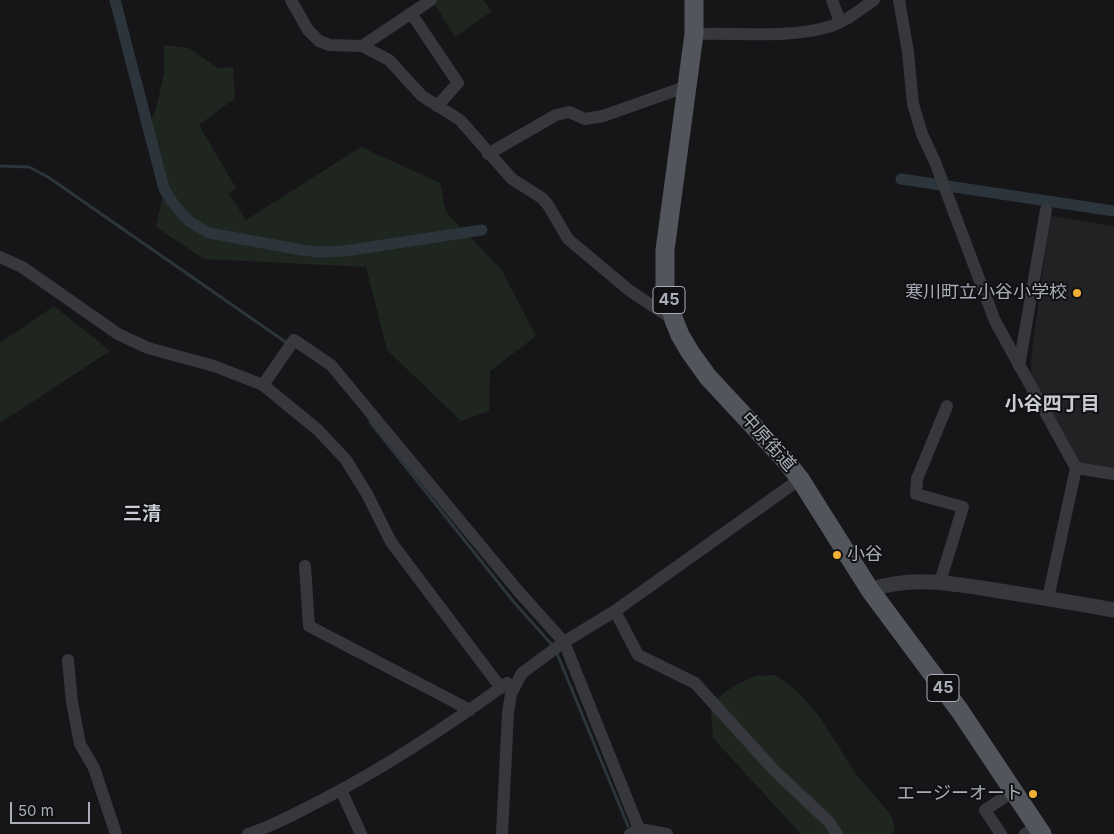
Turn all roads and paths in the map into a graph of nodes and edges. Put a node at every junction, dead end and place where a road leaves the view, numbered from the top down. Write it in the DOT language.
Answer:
graph roads {
  1 [pos="291,0"];
  2 [pos="431,0"];
  3 [pos="694,0"];
  4 [pos="832,0"];
  5 [pos="874,0"];
  6 [pos="898,0"];
  7 [pos="411,13"];
  8 [pos="840,22"];
  9 [pos="694,34"];
  10 [pos="362,46"];
  11 [pos="688,86"];
  12 [pos="437,106"];
  13 [pos="488,154"];
  14 [pos="1046,210"];
  15 [pos="0,256"];
  16 [pos="674,320"];
  17 [pos="1019,366"];
  18 [pos="263,384"];
  19 [pos="947,406"];
  20 [pos="1076,468"];
  21 [pos="1114,474"];
  22 [pos="800,479"];
  23 [pos="305,566"];
  24 [pos="940,582"];
  25 [pos="870,590"];
  26 [pos="1048,598"];
  27 [pos="1114,610"];
  28 [pos="615,611"];
  29 [pos="558,647"];
  30 [pos="68,660"];
  31 [pos="522,673"];
  32 [pos="501,688"];
  33 [pos="470,710"];
  34 [pos="341,790"];
  35 [pos="1014,791"];
  36 [pos="1035,831"];
  37 [pos="637,832"];
  38 [pos="116,834"];
  39 [pos="248,834"];
  40 [pos="362,834"];
  41 [pos="502,834"];
  42 [pos="667,834"];
  43 [pos="837,834"];
  44 [pos="1001,834"];
  1 -- 10 [label="street"];
  2 -- 7 [label="street"];
  3 -- 9 [label="main road, 中原街道 / 45"];
  4 -- 8 [label="street"];
  5 -- 8 [label="street"];
  6 -- 17 [label="street"];
  7 -- 10 [label="street"];
  7 -- 12 [label="street"];
  8 -- 9 [label="street"];
  9 -- 11 [label="main road, 中原街道 / 45"];
  10 -- 12 [label="street"];
  11 -- 13 [label="street"];
  11 -- 16 [label="main road, 中原街道 / 45"];
  12 -- 13 [label="street"];
  13 -- 16 [label="street"];
  14 -- 17 [label="street"];
  15 -- 18 [label="street"];
  16 -- 22 [label="main road, 中原街道 / 45"];
  17 -- 20 [label="street"];
  18 -- 29 [label="street"];
  18 -- 32 [label="street"];
  19 -- 24 [label="street"];
  20 -- 21 [label="street"];
  20 -- 26 [label="street"];
  22 -- 25 [label="main road, 中原街道 / 45"];
  22 -- 28 [label="street"];
  23 -- 33 [label="street"];
  24 -- 25 [label="street"];
  24 -- 26 [label="street"];
  25 -- 35 [label="main road, 中原街道 / 45"];
  26 -- 27 [label="street"];
  28 -- 29 [label="street"];
  28 -- 43 [label="street"];
  29 -- 31 [label="street"];
  29 -- 37 [label="street"];
  30 -- 38 [label="street"];
  31 -- 32 [label="street"];
  31 -- 41 [label="street"];
  32 -- 33 [label="street"];
  33 -- 34 [label="street"];
  34 -- 39 [label="street"];
  34 -- 40 [label="street"];
  35 -- 36 [label="main road, 中原街道 / 45"];
  35 -- 44 [label="street"];
  37 -- 42 [label="street"];
}
